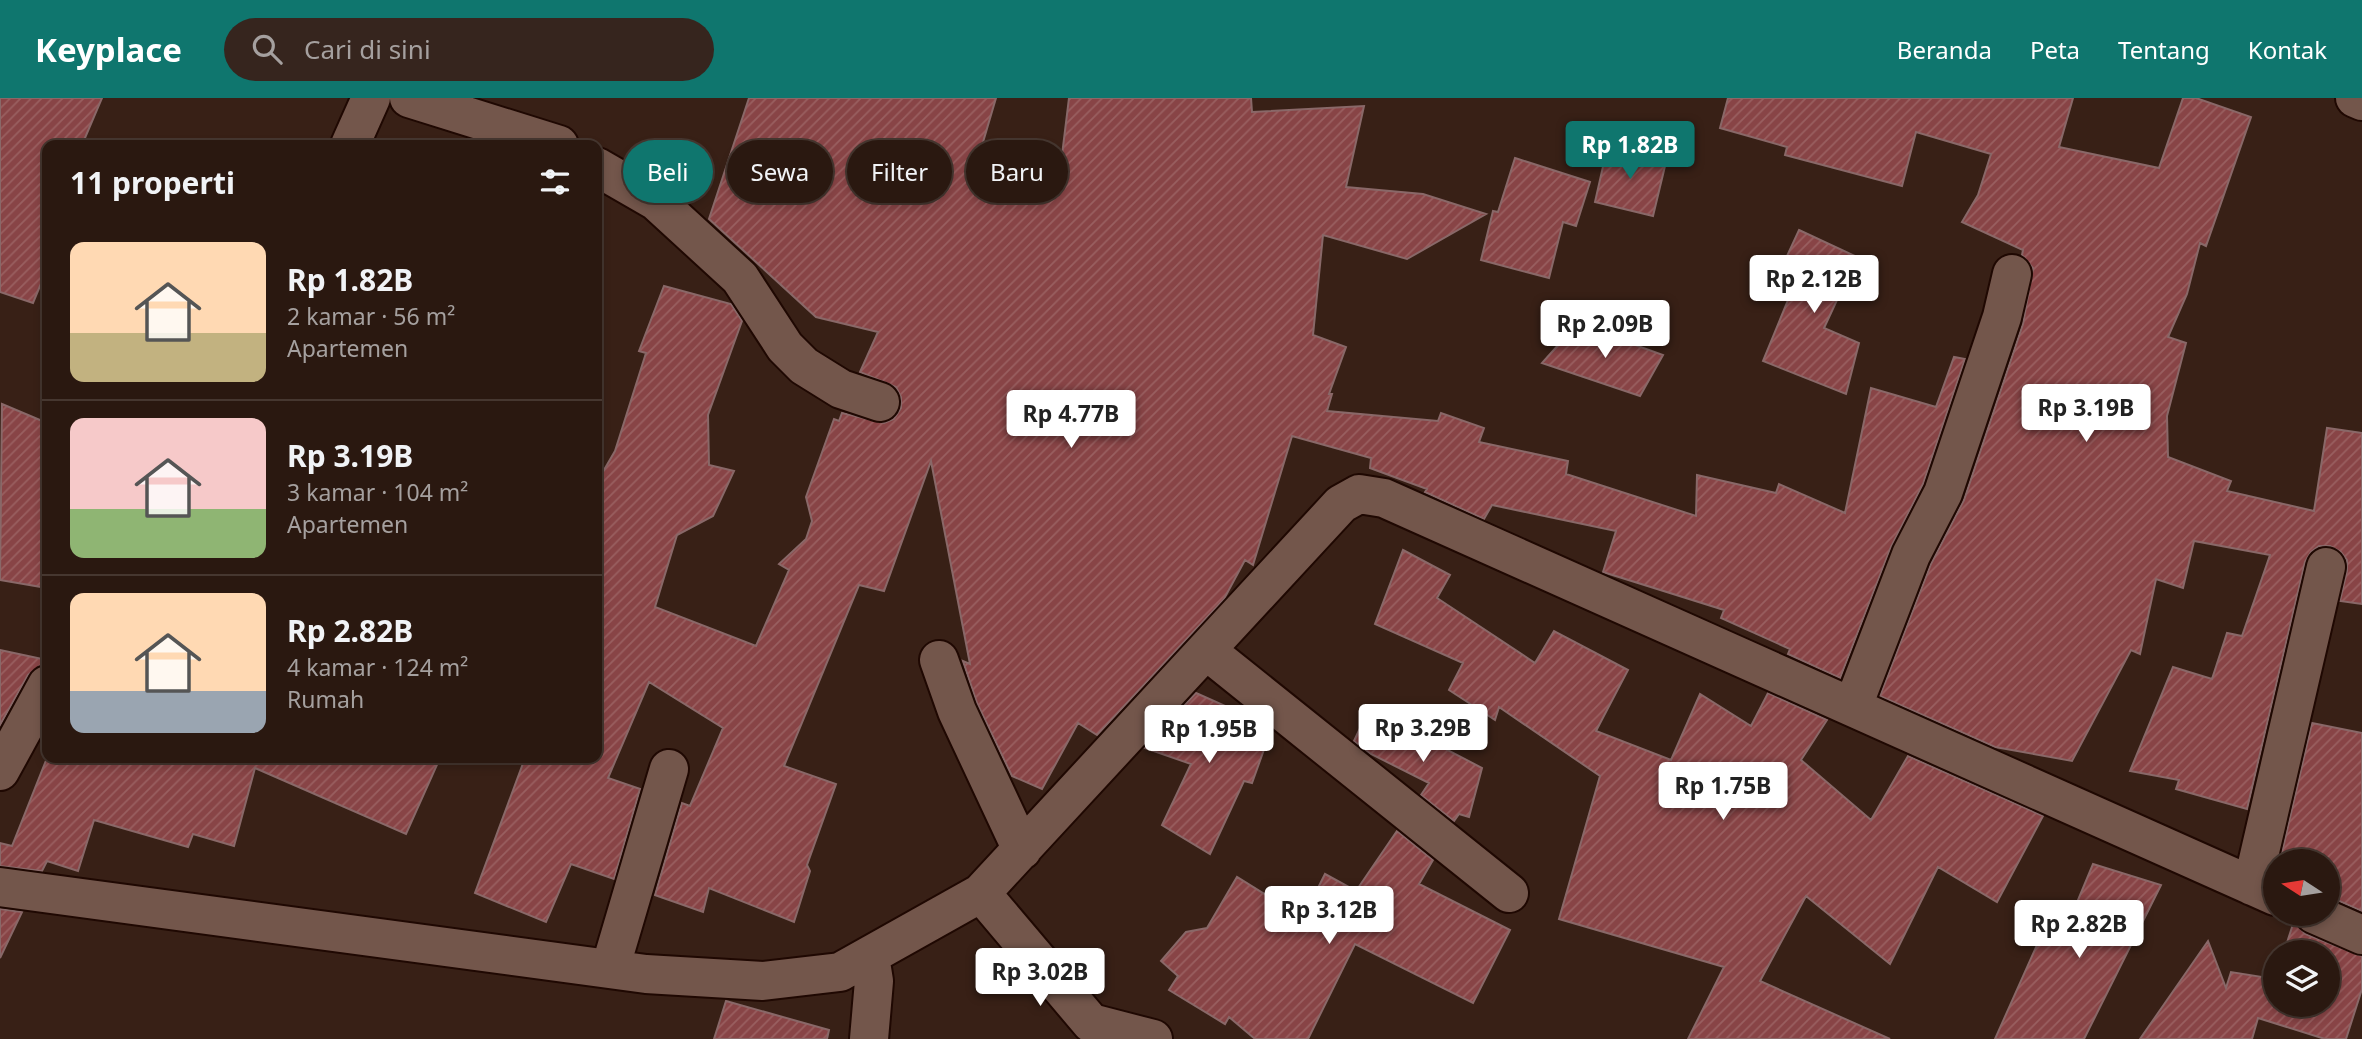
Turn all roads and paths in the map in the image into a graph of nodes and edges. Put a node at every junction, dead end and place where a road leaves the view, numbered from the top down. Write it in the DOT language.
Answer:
graph roads {
  1 [pos="371,98"];
  2 [pos="409,98"];
  3 [pos="2354,98"];
  4 [pos="2362,101"];
  5 [pos="352,140"];
  6 [pos="543,140"];
  7 [pos="602,170"];
  8 [pos="2012,274"];
  9 [pos="880,402"];
  10 [pos="2326,567"];
  11 [pos="1206,651"];
  12 [pos="939,660"];
  13 [pos="42,694"];
  14 [pos="1853,706"];
  15 [pos="668,769"];
  16 [pos="0,771"];
  17 [pos="2272,849"];
  18 [pos="1022,850"];
  19 [pos="0,887"];
  20 [pos="2263,891"];
  21 [pos="981,893"];
  22 [pos="1508,893"];
  23 [pos="2340,925"];
  24 [pos="2362,935"];
  25 [pos="870,956"];
  26 [pos="610,969"];
  27 [pos="1087,1031"];
  28 [pos="869,1039"];
  29 [pos="1153,1039"];
  1 -- 5 [label="street"];
  2 -- 6 [label="street"];
  3 -- 4 [label="street"];
  7 -- 9 [label="street"];
  8 -- 14 [label="street"];
  10 -- 17 [label="street"];
  11 -- 14 [label="street"];
  11 -- 18 [label="street"];
  11 -- 22 [label="street"];
  12 -- 18 [label="street"];
  13 -- 16 [label="street"];
  14 -- 20 [label="street"];
  15 -- 26 [label="street"];
  18 -- 21 [label="street"];
  19 -- 26 [label="street"];
  21 -- 25 [label="street"];
  21 -- 27 [label="street"];
  23 -- 24 [label="street"];
  25 -- 26 [label="street"];
  25 -- 28 [label="street"];
  27 -- 29 [label="street"];
}
